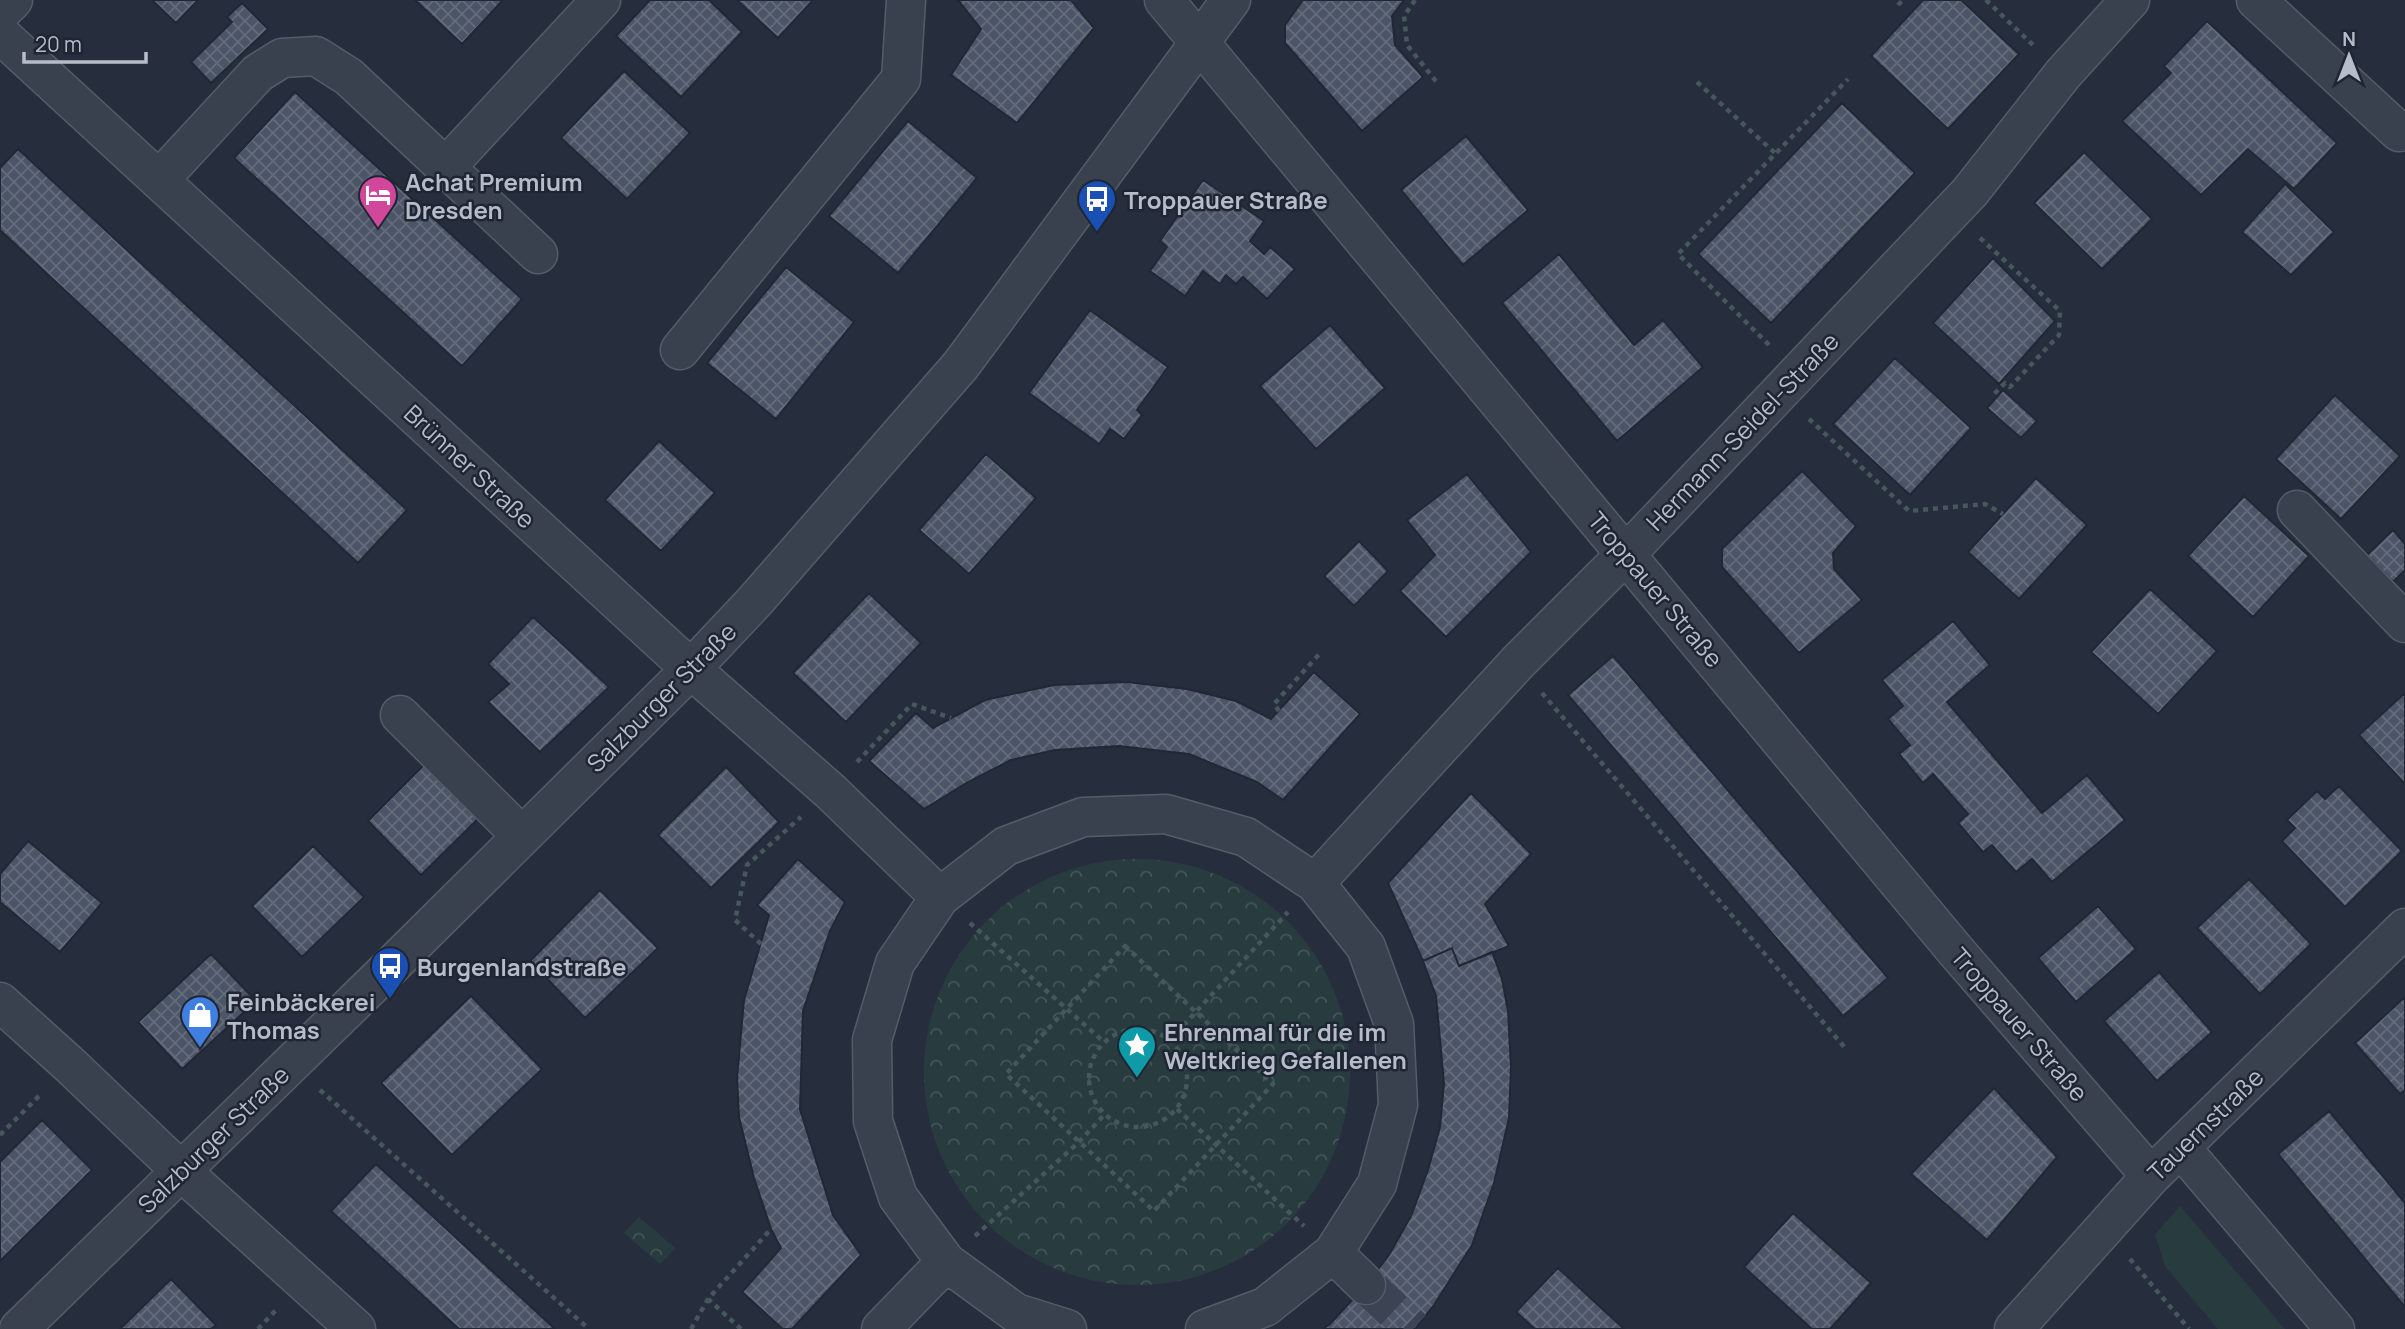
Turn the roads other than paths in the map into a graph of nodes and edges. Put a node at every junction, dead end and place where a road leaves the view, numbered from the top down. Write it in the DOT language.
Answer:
graph roads {
  1 [pos="13,0"];
  2 [pos="601,0"];
  3 [pos="906,0"];
  4 [pos="1164,0"];
  5 [pos="1231,0"];
  6 [pos="2130,0"];
  7 [pos="2256,0"];
  8 [pos="0,13"];
  9 [pos="0,34"];
  10 [pos="1201,43"];
  11 [pos="2399,132"];
  12 [pos="446,167"];
  13 [pos="159,180"];
  14 [pos="538,254"];
  15 [pos="680,350"];
  16 [pos="2297,510"];
  17 [pos="1627,553"];
  18 [pos="2405,623"];
  19 [pos="691,669"];
  20 [pos="400,715"];
  21 [pos="522,836"];
  22 [pos="1315,883"];
  23 [pos="940,897"];
  24 [pos="2405,928"];
  25 [pos="0,1002"];
  26 [pos="2180,1149"];
  27 [pos="180,1170"];
  28 [pos="2151,1176"];
  29 [pos="1333,1253"];
  30 [pos="946,1262"];
  31 [pos="1366,1285"];
  32 [pos="19,1329"];
  33 [pos="356,1329"];
  34 [pos="881,1329"];
  35 [pos="1067,1329"];
  36 [pos="1205,1329"];
  37 [pos="2014,1329"];
  38 [pos="2334,1329"];
  1 -- 8 [label="street"];
  2 -- 12 [label="street"];
  3 -- 15 [label="street"];
  4 -- 10 [label="street, Troppauer Straße"];
  5 -- 10 [label="street, Salzburger Straße"];
  6 -- 17 [label="street, Hermann-Seidel-Straße"];
  7 -- 11 [label="street"];
  9 -- 13 [label="street, Brünner Straße"];
  10 -- 17 [label="street, Troppauer Straße"];
  10 -- 19 [label="street, Salzburger Straße"];
  12 -- 13 [label="street"];
  12 -- 14 [label="street"];
  13 -- 19 [label="street, Brünner Straße"];
  16 -- 18 [label="street"];
  17 -- 22 [label="street, Hermann-Seidel-Straße"];
  17 -- 28 [label="street, Troppauer Straße"];
  19 -- 21 [label="street, Salzburger Straße"];
  19 -- 23 [label="street, Brünner Straße"];
  20 -- 21 [label="street"];
  21 -- 27 [label="street, Salzburger Straße"];
  22 -- 23 [label="street"];
  22 -- 29 [label="street"];
  23 -- 30 [label="street"];
  24 -- 26 [label="street, Tauernstraße"];
  25 -- 27 [label="street"];
  26 -- 28 [label="street, Tauernstraße"];
  26 -- 38 [label="street"];
  27 -- 32 [label="street, Salzburger Straße"];
  27 -- 33 [label="street"];
  28 -- 37 [label="street, Tauernstraße"];
  29 -- 31 [label="street"];
  29 -- 36 [label="street"];
  30 -- 34 [label="street"];
  30 -- 35 [label="street"];
}
